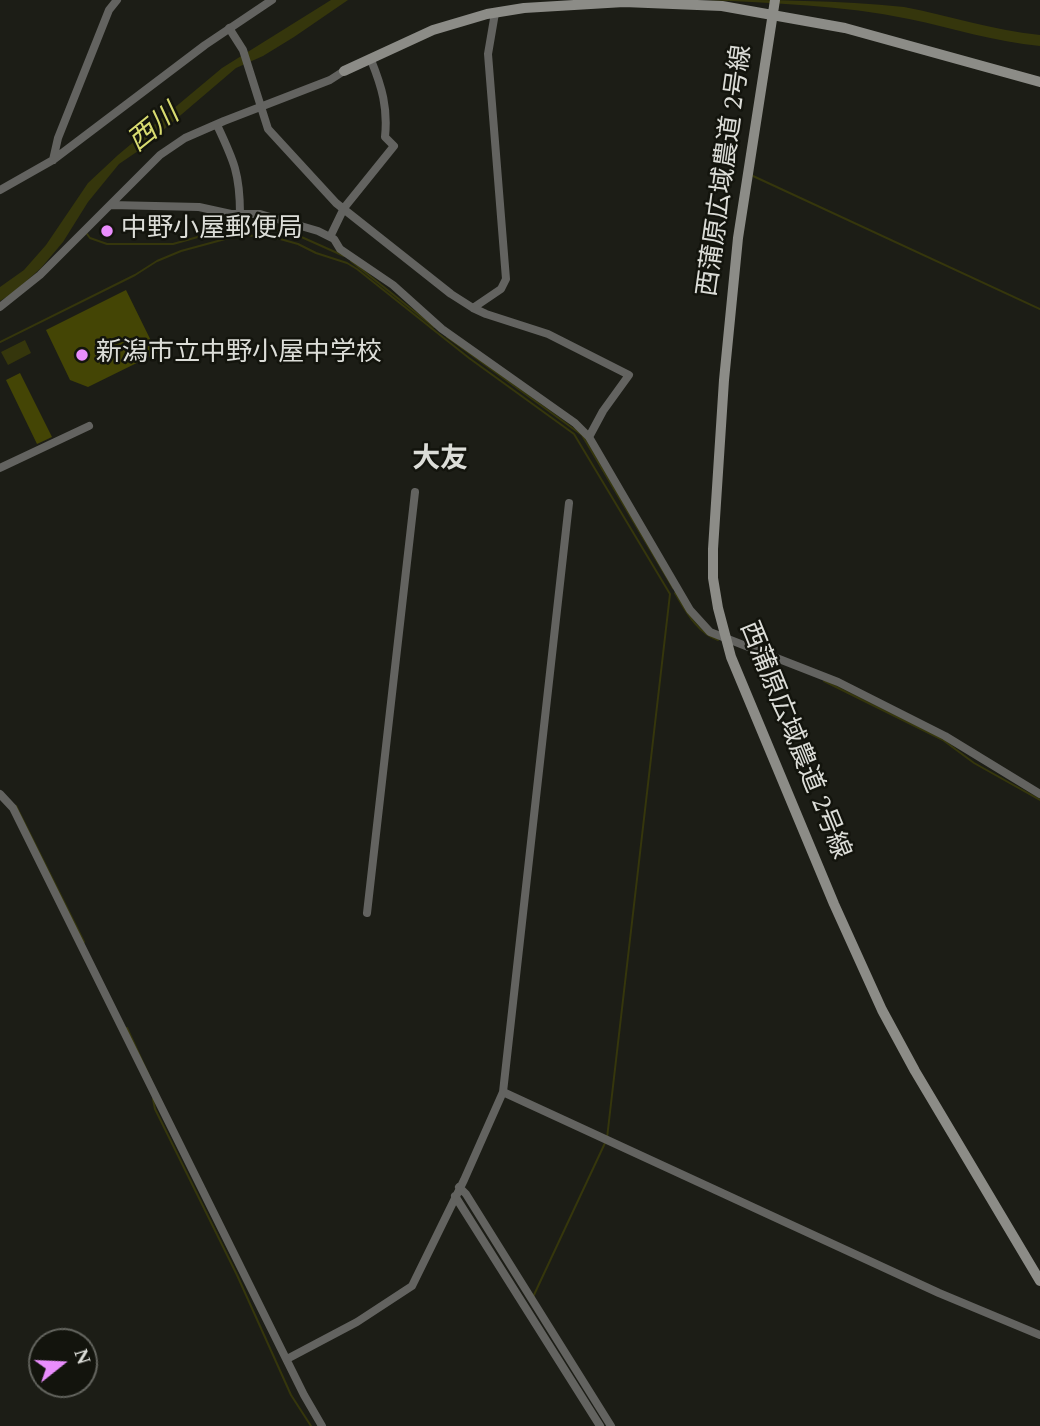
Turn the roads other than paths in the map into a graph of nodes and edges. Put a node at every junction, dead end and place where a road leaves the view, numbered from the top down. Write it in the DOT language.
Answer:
graph roads {
  1 [pos="117,0"];
  2 [pos="272,0"];
  3 [pos="773,8"];
  4 [pos="495,13"];
  5 [pos="229,28"];
  6 [pos="371,60"];
  7 [pos="344,71"];
  8 [pos="1040,82"];
  9 [pos="260,107"];
  10 [pos="217,125"];
  11 [pos="53,160"];
  12 [pos="0,190"];
  13 [pos="111,205"];
  14 [pos="344,208"];
  15 [pos="240,214"];
  16 [pos="330,237"];
  17 [pos="0,307"];
  18 [pos="473,308"];
  19 [pos="89,426"];
  20 [pos="589,437"];
  21 [pos="0,468"];
  22 [pos="415,492"];
  23 [pos="569,503"];
  24 [pos="724,638"];
  25 [pos="0,793"];
  26 [pos="1040,794"];
  27 [pos="367,914"];
  28 [pos="503,1092"];
  29 [pos="457,1191"];
  30 [pos="1040,1281"];
  31 [pos="1040,1335"];
  32 [pos="287,1359"];
  33 [pos="322,1426"];
  34 [pos="600,1426"];
  35 [pos="611,1426"];
  1 -- 11 [label="street"];
  2 -- 5 [label="street"];
  3 -- 4 [label="street"];
  3 -- 8 [label="street"];
  3 -- 24 [label="street, 西蒲原広域農道 2号線"];
  4 -- 6 [label="street"];
  4 -- 18 [label="street"];
  5 -- 9 [label="street"];
  5 -- 11 [label="street"];
  6 -- 7 [label="street"];
  6 -- 14 [label="street"];
  7 -- 9 [label="street"];
  9 -- 10 [label="street"];
  9 -- 14 [label="street"];
  10 -- 13 [label="street"];
  10 -- 15 [label="street"];
  11 -- 12 [label="street"];
  13 -- 15 [label="street"];
  13 -- 17 [label="street"];
  14 -- 16 [label="street"];
  14 -- 18 [label="street"];
  15 -- 16 [label="street"];
  16 -- 20 [label="street"];
  18 -- 20 [label="street"];
  19 -- 21 [label="street"];
  20 -- 24 [label="street"];
  22 -- 27 [label="street"];
  23 -- 28 [label="street"];
  24 -- 26 [label="street"];
  24 -- 30 [label="street, 西蒲原広域農道 2号線"];
  25 -- 32 [label="street"];
  28 -- 29 [label="street"];
  28 -- 31 [label="street"];
  29 -- 32 [label="street"];
  29 -- 34 [label="street"];
  29 -- 35 [label="street"];
  32 -- 33 [label="street"];
}
